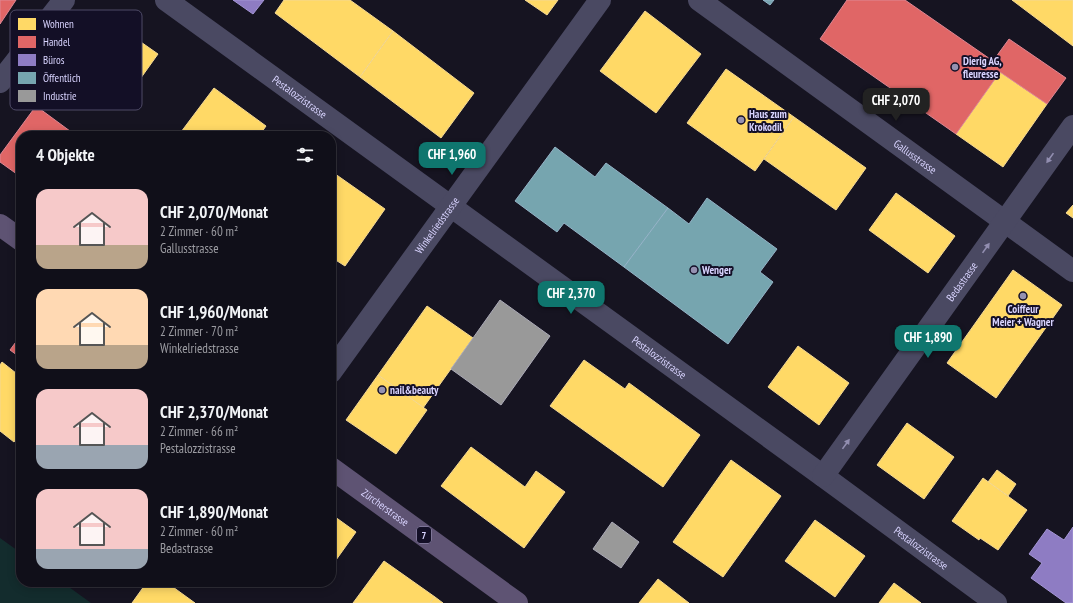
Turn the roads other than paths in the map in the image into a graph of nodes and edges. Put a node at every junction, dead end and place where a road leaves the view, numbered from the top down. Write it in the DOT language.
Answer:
graph roads {
  1 [pos="64,0"];
  2 [pos="166,0"];
  3 [pos="600,0"];
  4 [pos="699,0"];
  5 [pos="56,10"];
  6 [pos="10,69"];
  7 [pos="0,82"];
  8 [pos="1073,126"];
  9 [pos="450,207"];
  10 [pos="1005,222"];
  11 [pos="0,225"];
  12 [pos="16,236"];
  13 [pos="1073,271"];
  14 [pos="336,365"];
  15 [pos="336,472"];
  16 [pos="823,476"];
  17 [pos="517,603"];
  18 [pos="996,603"];
  1 -- 5 [label="street"];
  2 -- 9 [label="street, Pestalozzistrasse"];
  3 -- 9 [label="street, Winkelriedstrasse"];
  4 -- 10 [label="street, Gallusstrasse"];
  6 -- 7 [label="street"];
  8 -- 10 [label="street, Bedastrasse, one-way"];
  9 -- 14 [label="street, Winkelriedstrasse"];
  9 -- 16 [label="street, Pestalozzistrasse"];
  10 -- 13 [label="street, Gallusstrasse"];
  16 -- 10 [label="street, Bedastrasse, one-way"];
  11 -- 12 [label="main road"];
  15 -- 17 [label="main road, Zürcherstrasse / 7"];
  16 -- 18 [label="street, Pestalozzistrasse"];
}
